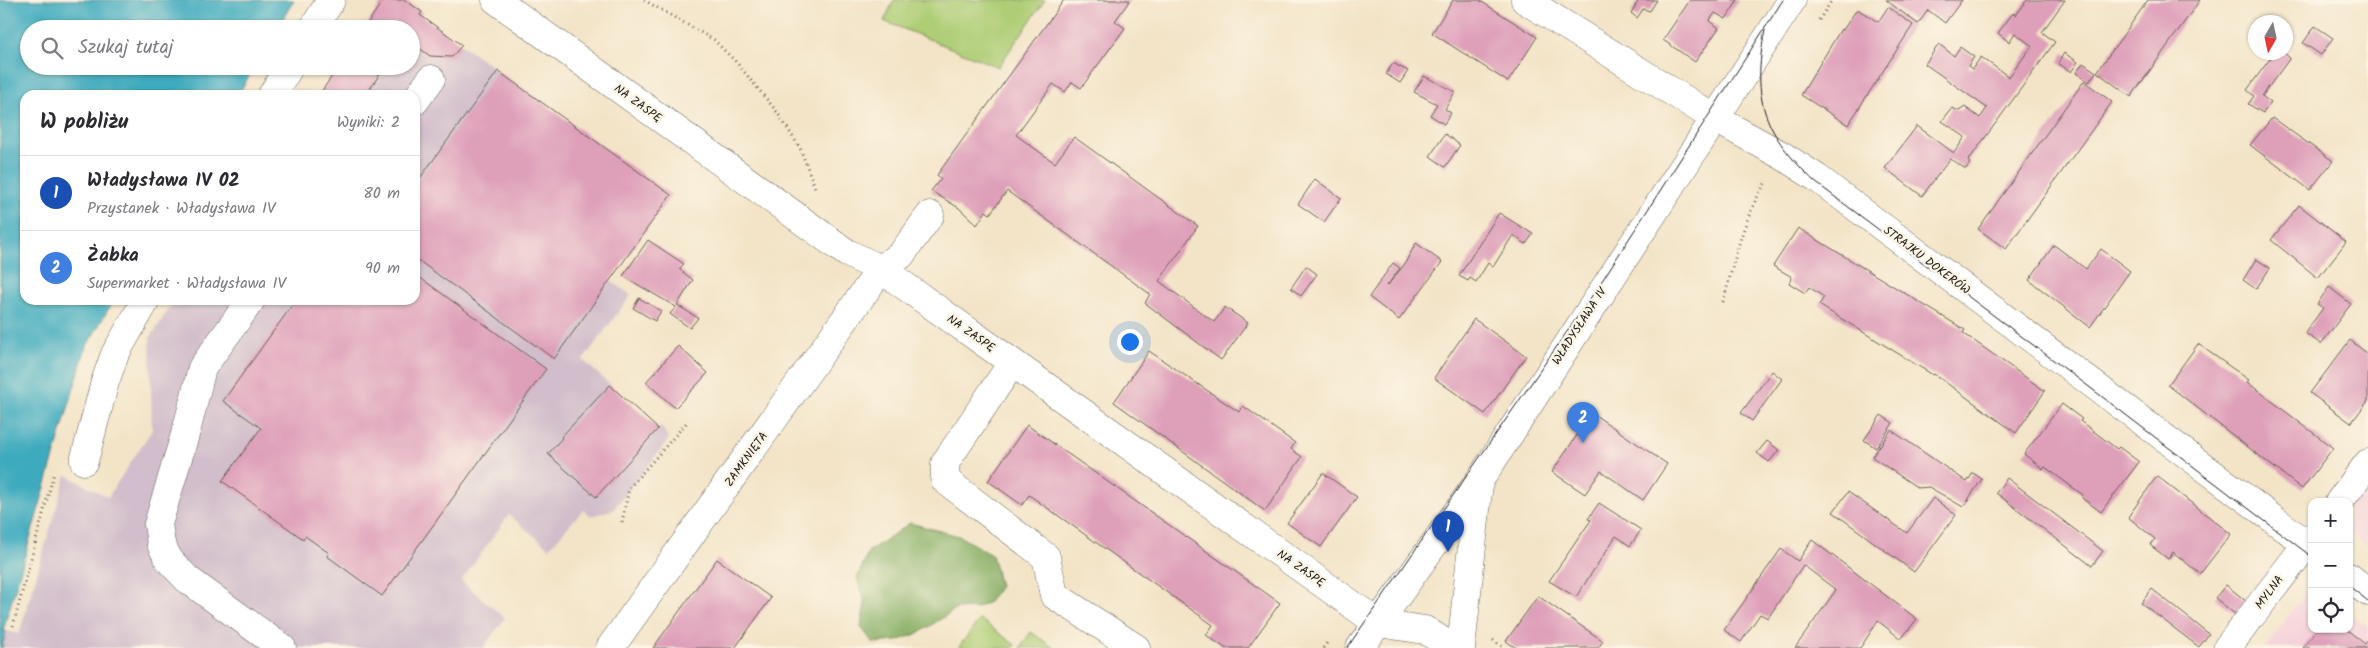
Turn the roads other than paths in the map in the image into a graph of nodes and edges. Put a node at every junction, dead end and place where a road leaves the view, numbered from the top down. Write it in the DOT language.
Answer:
graph roads {
  1 [pos="330,0"];
  2 [pos="496,0"];
  3 [pos="1525,0"];
  4 [pos="1792,0"];
  5 [pos="318,20"];
  6 [pos="284,75"];
  7 [pos="431,79"];
  8 [pos="275,90"];
  9 [pos="420,94"];
  10 [pos="1716,118"];
  11 [pos="930,215"];
  12 [pos="881,269"];
  13 [pos="143,305"];
  14 [pos="247,305"];
  15 [pos="1012,363"];
  16 [pos="84,461"];
  17 [pos="2368,463"];
  18 [pos="1479,481"];
  19 [pos="2341,498"];
  20 [pos="2308,542"];
  21 [pos="2308,546"];
  22 [pos="2353,580"];
  23 [pos="2368,592"];
  24 [pos="1378,623"];
  25 [pos="252,639"];
  26 [pos="1123,645"];
  27 [pos="282,648"];
  28 [pos="610,648"];
  29 [pos="1360,648"];
  30 [pos="1453,648"];
  31 [pos="1461,648"];
  32 [pos="2227,648"];
  1 -- 5 [label="street"];
  2 -- 12 [label="street, NA ZASPĘ"];
  3 -- 10 [label="street, STRAJKU DOKERÓW"];
  4 -- 10 [label="street, WŁADYSŁAWA IV"];
  6 -- 8 [label="street"];
  7 -- 9 [label="street"];
  10 -- 18 [label="street, WŁADYSŁAWA IV"];
  10 -- 20 [label="street, STRAJKU DOKERÓW"];
  11 -- 12 [label="street, ZAMKNIĘTA"];
  12 -- 15 [label="street, NA ZASPĘ"];
  12 -- 28 [label="street, ZAMKNIĘTA"];
  13 -- 16 [label="street"];
  14 -- 25 [label="street"];
  15 -- 24 [label="street, NA ZASPĘ"];
  15 -- 26 [label="street"];
  17 -- 19 [label="street"];
  18 -- 24 [label="street, WŁADYSŁAWA IV"];
  18 -- 31 [label="street"];
  21 -- 32 [label="street, MYLNA"];
  22 -- 23 [label="street"];
  24 -- 29 [label="street, WŁADYSŁAWA IV"];
  24 -- 30 [label="street, NA ZASPĘ"];
  25 -- 27 [label="street"];
}
